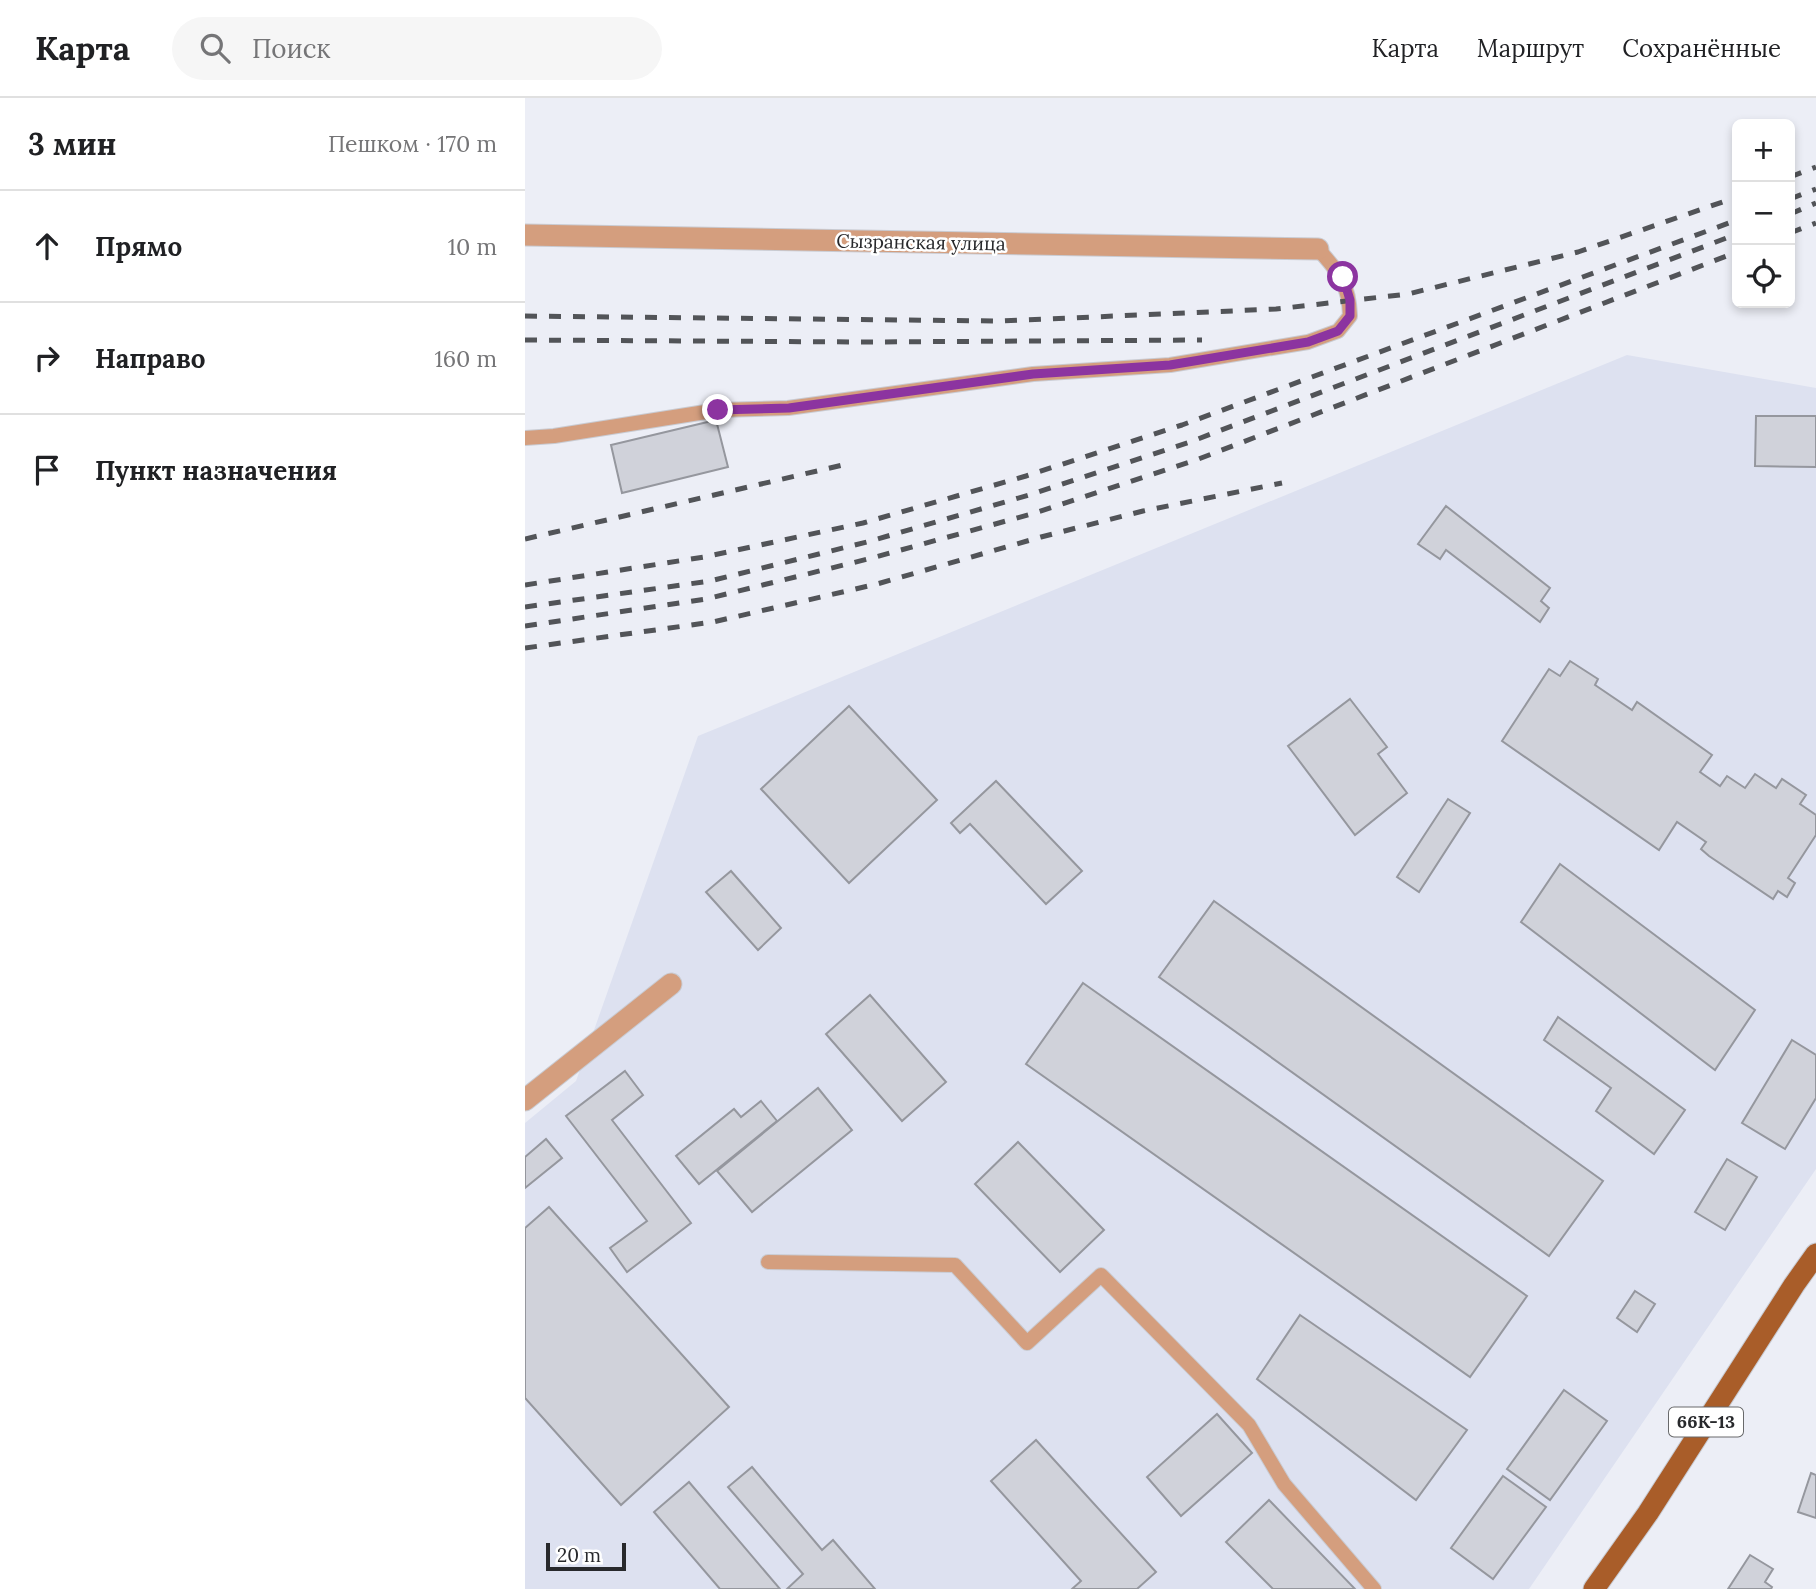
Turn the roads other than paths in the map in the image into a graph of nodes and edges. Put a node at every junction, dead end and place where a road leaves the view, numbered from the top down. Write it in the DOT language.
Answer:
graph roads {
  1 [pos="525,235"];
  2 [pos="1318,249"];
  3 [pos="525,438"];
  4 [pos="671,984"];
  5 [pos="525,1100"];
  6 [pos="1816,1254"];
  7 [pos="768,1262"];
  8 [pos="1374,1589"];
  9 [pos="1594,1589"];
  1 -- 2 [label="street, Сызранская улица"];
  2 -- 3 [label="lane"];
  4 -- 5 [label="street"];
  6 -- 9 [label="main road, 66К-13"];
  7 -- 8 [label="lane"];
}
